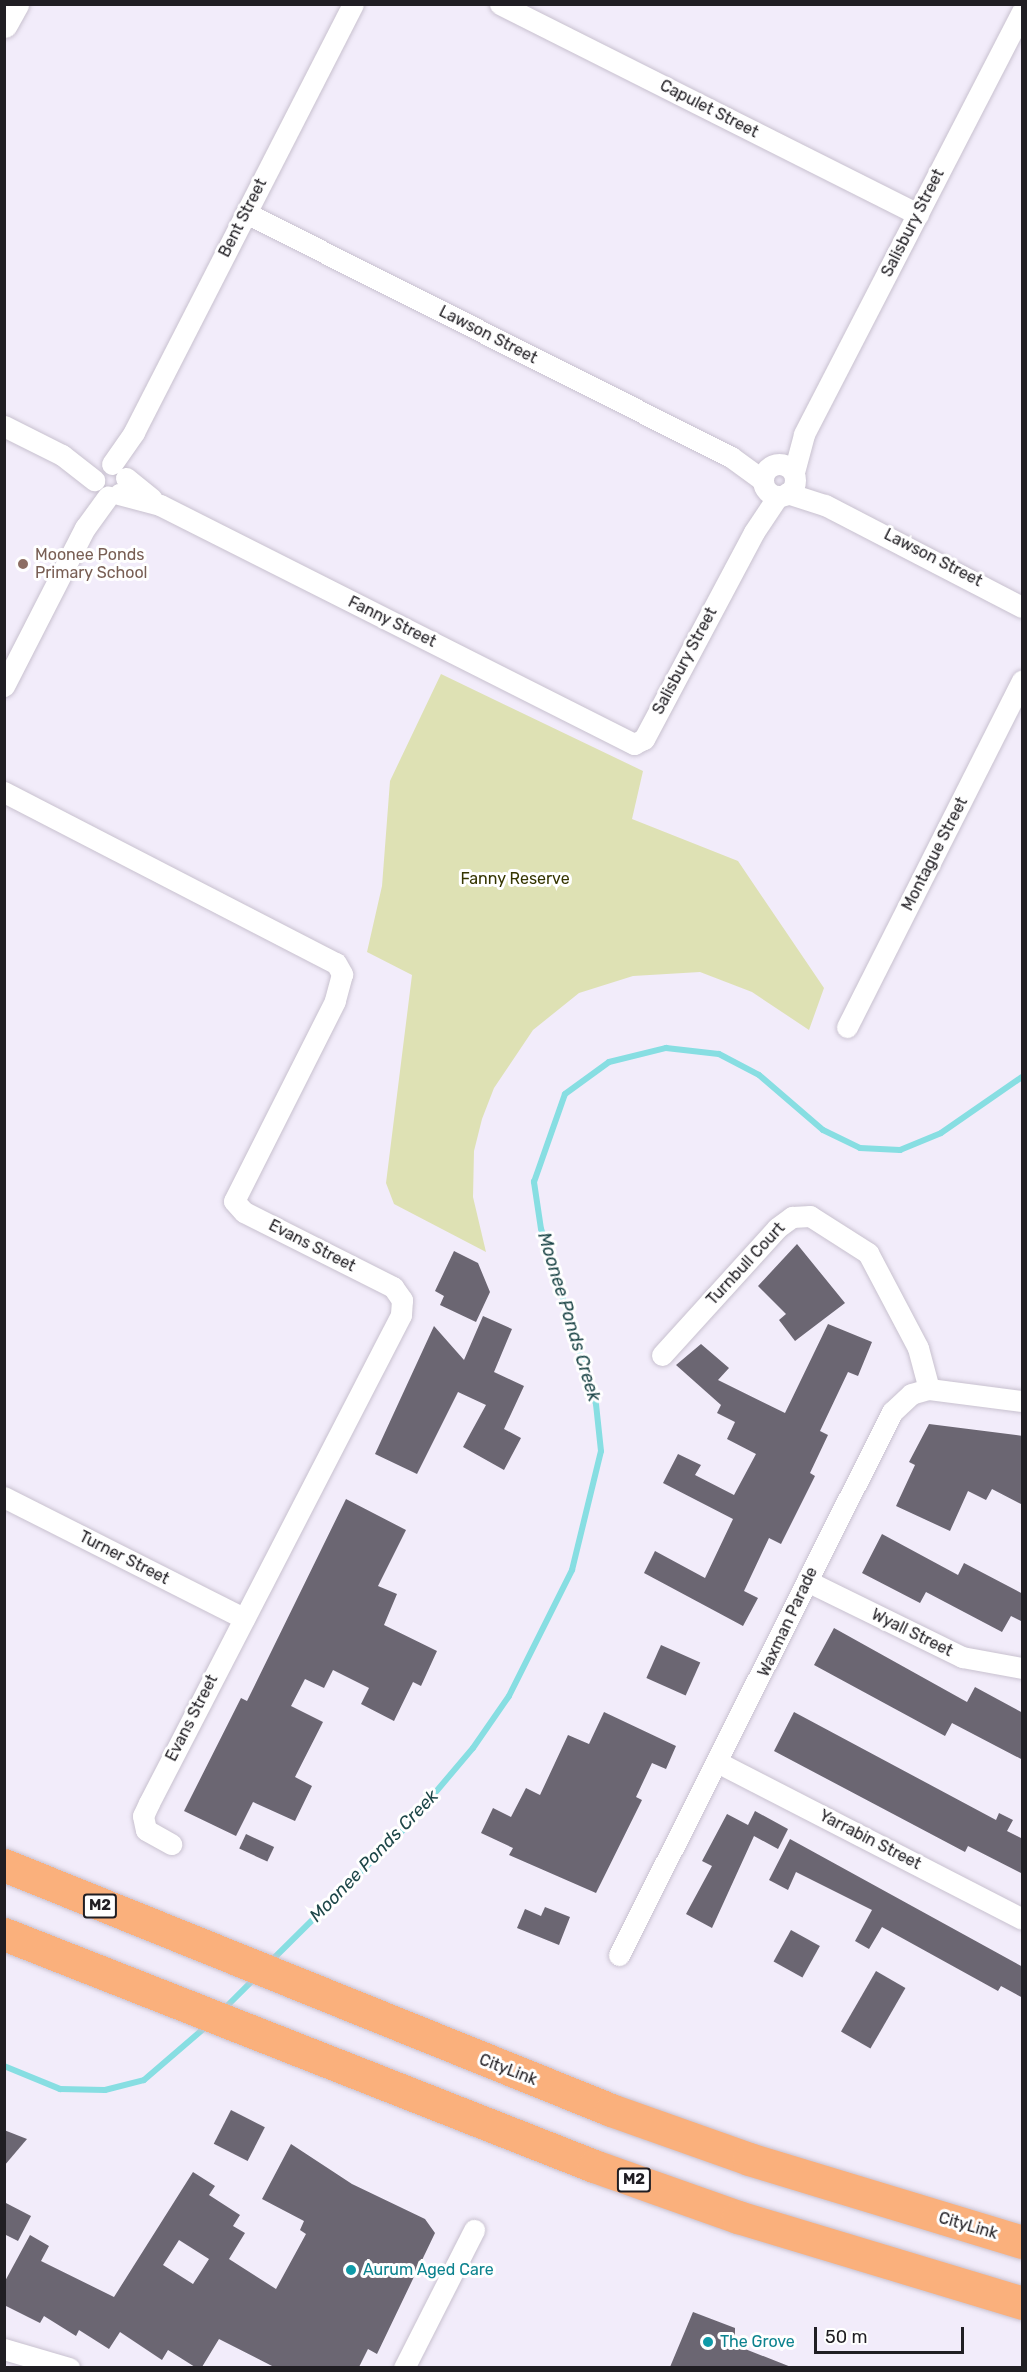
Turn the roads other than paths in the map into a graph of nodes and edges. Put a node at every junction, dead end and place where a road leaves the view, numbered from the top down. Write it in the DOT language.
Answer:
graph roads {
  1 [pos="15,4"];
  2 [pos="353,4"];
  3 [pos="500,4"];
  4 [pos="1023,12"];
  5 [pos="4,24"];
  6 [pos="246,213"];
  7 [pos="918,214"];
  8 [pos="4,426"];
  9 [pos="110,479"];
  10 [pos="779,480"];
  11 [pos="1018,601"];
  12 [pos="1023,681"];
  13 [pos="4,686"];
  14 [pos="624,739"];
  15 [pos="4,792"];
  16 [pos="847,1027"];
  17 [pos="662,1355"];
  18 [pos="928,1389"];
  19 [pos="1023,1401"];
  20 [pos="4,1497"];
  21 [pos="807,1581"];
  22 [pos="244,1618"];
  23 [pos="1023,1668"];
  24 [pos="717,1762"];
  25 [pos="171,1844"];
  26 [pos="4,1865"];
  27 [pos="1023,1919"];
  28 [pos="4,1934"];
  29 [pos="619,1954"];
  30 [pos="474,2230"];
  31 [pos="1023,2242"];
  32 [pos="1023,2303"];
  33 [pos="4,2349"];
  34 [pos="69,2367"];
  35 [pos="404,2367"];
  1 -- 5 [label="street"];
  2 -- 6 [label="street, Bent Street"];
  3 -- 7 [label="street, Capulet Street"];
  4 -- 7 [label="street, Salisbury Street"];
  6 -- 9 [label="street, Bent Street"];
  6 -- 10 [label="street, Lawson Street"];
  7 -- 10 [label="street, Salisbury Street"];
  8 -- 9 [label="street, Fanny Street"];
  9 -- 13 [label="street, Bent Street"];
  9 -- 14 [label="street, Fanny Street"];
  10 -- 11 [label="street, Lawson Street"];
  10 -- 14 [label="street, Salisbury Street"];
  12 -- 16 [label="street, Montague Street"];
  15 -- 22 [label="street, Evans Street"];
  17 -- 18 [label="street, Turnbull Court"];
  18 -- 19 [label="street"];
  18 -- 21 [label="street, Waxman Parade"];
  20 -- 22 [label="street, Turner Street"];
  21 -- 23 [label="street, Wyall Street"];
  21 -- 24 [label="street, Waxman Parade"];
  22 -- 25 [label="street, Evans Street"];
  24 -- 27 [label="street, Yarrabin Street"];
  24 -- 29 [label="street, Waxman Parade"];
  26 -- 31 [label="highway, CityLink / M2"];
  28 -- 32 [label="highway, M2"];
  30 -- 35 [label="street"];
  33 -- 34 [label="street"];
}
